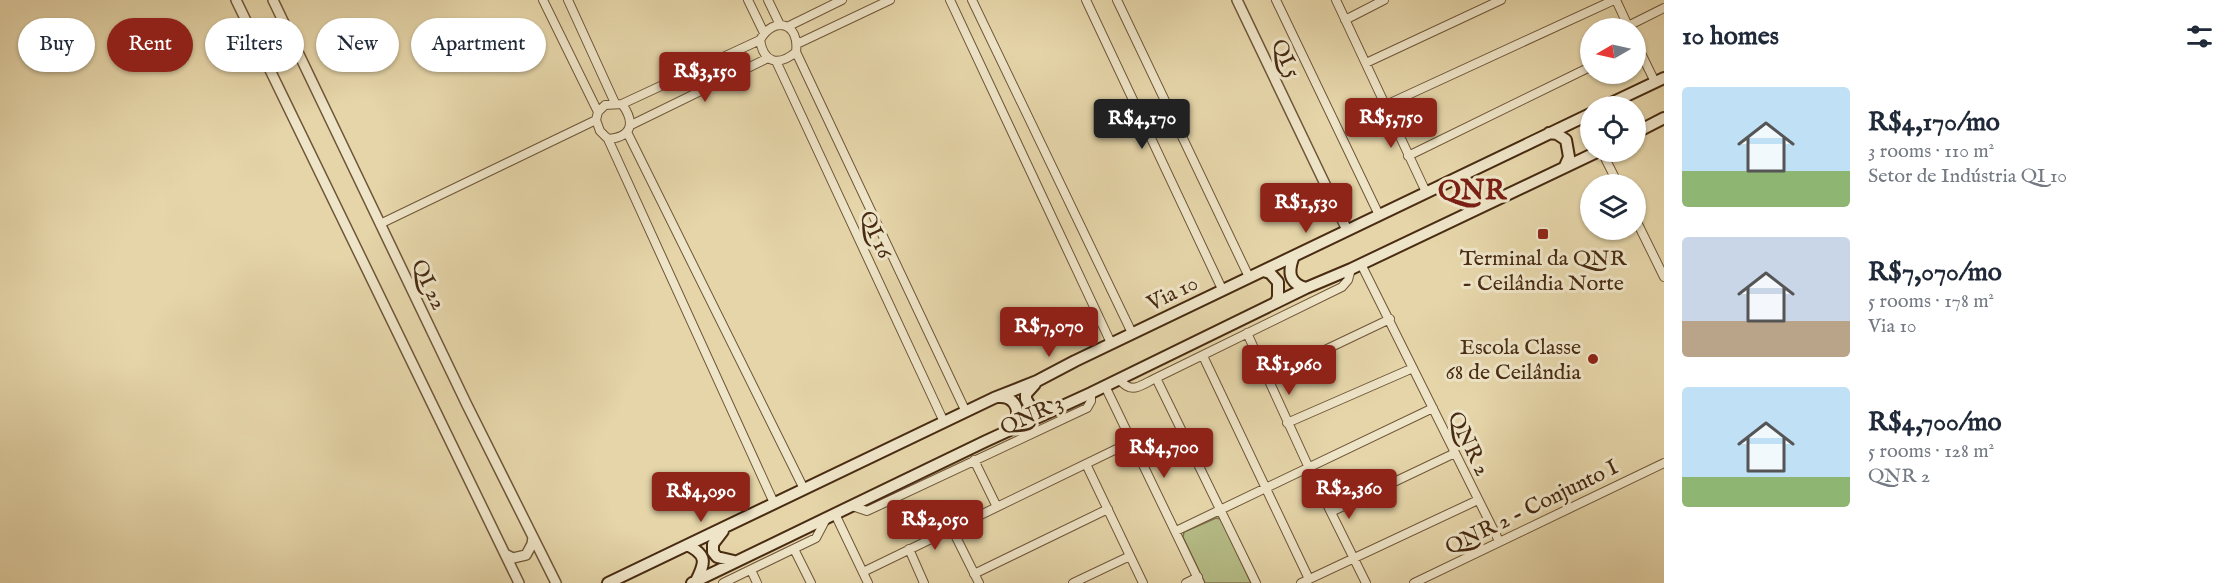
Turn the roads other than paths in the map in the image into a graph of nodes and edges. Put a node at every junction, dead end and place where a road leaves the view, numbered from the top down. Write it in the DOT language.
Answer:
graph roads {
  1 [pos="236,0"];
  2 [pos="273,0"];
  3 [pos="543,0"];
  4 [pos="568,0"];
  5 [pos="748,0"];
  6 [pos="768,0"];
  7 [pos="842,0"];
  8 [pos="890,0"];
  9 [pos="950,0"];
  10 [pos="972,0"];
  11 [pos="1086,0"];
  12 [pos="1117,0"];
  13 [pos="1237,0"];
  14 [pos="1276,0"];
  15 [pos="1336,0"];
  16 [pos="1384,0"];
  17 [pos="1501,0"];
  18 [pos="1615,0"];
  19 [pos="1664,8"];
  20 [pos="1624,18"];
  21 [pos="1646,18"];
  22 [pos="1345,20"];
  23 [pos="785,26"];
  24 [pos="762,37"];
  25 [pos="797,48"];
  26 [pos="768,58"];
  27 [pos="1646,60"];
  28 [pos="776,61"];
  29 [pos="1366,63"];
  30 [pos="1580,73"];
  31 [pos="1659,80"];
  32 [pos="1626,96"];
  33 [pos="619,104"];
  34 [pos="1386,105"];
  35 [pos="597,116"];
  36 [pos="1664,118"];
  37 [pos="1580,119"];
  38 [pos="1646,127"];
  39 [pos="629,128"];
  40 [pos="1549,134"];
  41 [pos="608,139"];
  42 [pos="1408,156"];
  43 [pos="1580,159"];
  44 [pos="1565,166"];
  45 [pos="1426,192"];
  46 [pos="1379,215"];
  47 [pos="380,224"];
  48 [pos="1347,230"];
  49 [pos="1646,240"];
  50 [pos="1294,256"];
  51 [pos="1361,264"];
  52 [pos="1351,269"];
  53 [pos="1263,271"];
  54 [pos="1249,277"];
  55 [pos="1664,277"];
  56 [pos="1306,288"];
  57 [pos="1222,289"];
  58 [pos="1276,302"];
  59 [pos="1390,319"];
  60 [pos="1132,333"];
  61 [pos="1247,333"];
  62 [pos="1112,343"];
  63 [pos="1203,356"];
  64 [pos="1413,368"];
  65 [pos="1156,378"];
  66 [pos="1266,378"];
  67 [pos="1119,379"];
  68 [pos="1037,381"];
  69 [pos="1105,386"];
  70 [pos="1091,393"];
  71 [pos="994,398"];
  72 [pos="1057,408"];
  73 [pos="1433,408"];
  74 [pos="966,412"];
  75 [pos="944,422"];
  76 [pos="1287,423"];
  77 [pos="986,441"];
  78 [pos="1131,442"];
  79 [pos="1455,453"];
  80 [pos="975,460"];
  81 [pos="1664,463"];
  82 [pos="1086,464"];
  83 [pos="1309,468"];
  84 [pos="804,489"];
  85 [pos="1265,489"];
  86 [pos="1478,500"];
  87 [pos="774,503"];
  88 [pos="852,506"];
  89 [pos="997,507"];
  90 [pos="1108,509"];
  91 [pos="1220,511"];
  92 [pos="1331,512"];
  93 [pos="830,517"];
  94 [pos="727,526"];
  95 [pos="952,529"];
  96 [pos="1176,531"];
  97 [pos="533,537"];
  98 [pos="1499,542"];
  99 [pos="687,545"];
  100 [pos="794,549"];
  101 [pos="909,549"];
  102 [pos="505,554"];
  103 [pos="1130,556"];
  104 [pos="1354,558"];
  105 [pos="734,561"];
  106 [pos="751,570"];
  107 [pos="863,572"];
  108 [pos="974,574"];
  109 [pos="1199,580"];
  110 [pos="1305,581"];
  111 [pos="694,582"];
  112 [pos="519,583"];
  113 [pos="556,583"];
  114 [pos="608,583"];
  115 [pos="723,583"];
  116 [pos="757,583"];
  117 [pos="812,583"];
  118 [pos="868,583"];
  119 [pos="924,583"];
  120 [pos="979,583"];
  121 [pos="1073,583"];
  122 [pos="1143,583"];
  123 [pos="1186,583"];
  124 [pos="1256,583"];
  125 [pos="1366,583"];
  126 [pos="1414,583"];
  1 -- 102 [label="street"];
  2 -- 47 [label="street, QI 22"];
  3 -- 35 [label="street"];
  4 -- 33 [label="street"];
  5 -- 24 [label="street"];
  6 -- 23 [label="street"];
  7 -- 23 [label="street"];
  8 -- 25 [label="street"];
  9 -- 62 [label="street"];
  10 -- 60 [label="street"];
  11 -- 57 [label="street"];
  12 -- 54 [label="street"];
  13 -- 48 [label="street, QI 5"];
  14 -- 46 [label="street"];
  15 -- 22 [label="street"];
  16 -- 22 [label="street"];
  17 -- 29 [label="street"];
  18 -- 20 [label="street"];
  18 -- 34 [label="street"];
  19 -- 21 [label="street"];
  22 -- 29 [label="street"];
  23 -- 24 [label="street"];
  23 -- 25 [label="street"];
  24 -- 26 [label="street"];
  24 -- 33 [label="street"];
  25 -- 28 [label="street"];
  25 -- 74 [label="street"];
  26 -- 28 [label="street"];
  26 -- 39 [label="street"];
  27 -- 31 [label="street"];
  28 -- 75 [label="street, QI 16"];
  29 -- 34 [label="street"];
  30 -- 42 [label="street"];
  31 -- 32 [label="main road"];
  33 -- 35 [label="street"];
  33 -- 39 [label="street"];
  34 -- 42 [label="street"];
  35 -- 41 [label="street"];
  35 -- 47 [label="street"];
  36 -- 38 [label="main road"];
  37 -- 40 [label="main road, Via 10"];
  39 -- 41 [label="street"];
  39 -- 84 [label="street"];
  40 -- 44 [label="main road"];
  40 -- 45 [label="main road, Via 10"];
  41 -- 87 [label="street"];
  42 -- 45 [label="street"];
  43 -- 44 [label="main road"];
  44 -- 51 [label="main road"];
  45 -- 46 [label="main road, Via 10"];
  46 -- 48 [label="main road, Via 10"];
  47 -- 97 [label="street, QI 22"];
  48 -- 50 [label="main road, Via 10"];
  49 -- 55 [label="street"];
  50 -- 53 [label="main road, Via 10"];
  50 -- 56 [label="main road"];
  51 -- 52 [label="main road"];
  51 -- 59 [label="street, QNR 2"];
  52 -- 56 [label="main road"];
  52 -- 61 [label="street"];
  53 -- 54 [label="main road, Via 10"];
  53 -- 58 [label="main road"];
  54 -- 57 [label="main road, Via 10"];
  56 -- 58 [label="main road"];
  57 -- 60 [label="main road, Via 10"];
  58 -- 67 [label="main road"];
  59 -- 64 [label="street, QNR 2"];
  59 -- 66 [label="street"];
  60 -- 62 [label="main road, Via 10"];
  61 -- 63 [label="street"];
  61 -- 66 [label="street"];
  62 -- 68 [label="main road, Via 10"];
  63 -- 65 [label="street"];
  63 -- 85 [label="street"];
  64 -- 73 [label="street, QNR 2"];
  64 -- 76 [label="street"];
  65 -- 67 [label="street"];
  65 -- 91 [label="street"];
  66 -- 76 [label="street"];
  67 -- 69 [label="main road"];
  68 -- 71 [label="main road, Via 10"];
  68 -- 72 [label="main road"];
  69 -- 70 [label="main road"];
  69 -- 78 [label="street"];
  70 -- 72 [label="main road"];
  70 -- 80 [label="street, QNR 3"];
  71 -- 74 [label="main road, Via 10"];
  71 -- 77 [label="main road"];
  72 -- 77 [label="main road"];
  73 -- 79 [label="street, QNR 2"];
  73 -- 83 [label="street"];
  74 -- 75 [label="main road, Via 10"];
  75 -- 84 [label="main road, Via 10"];
  76 -- 83 [label="street"];
  77 -- 88 [label="main road"];
  78 -- 82 [label="street"];
  78 -- 96 [label="street"];
  79 -- 86 [label="street, QNR 2"];
  79 -- 92 [label="street"];
  80 -- 88 [label="street, QNR 3"];
  80 -- 89 [label="street"];
  81 -- 98 [label="street, QNR 2 - Conjunto I"];
  82 -- 89 [label="street"];
  82 -- 90 [label="street"];
  83 -- 85 [label="street"];
  83 -- 92 [label="street"];
  84 -- 87 [label="main road, Via 10"];
  85 -- 91 [label="street"];
  85 -- 110 [label="street"];
  86 -- 98 [label="street, QNR 2"];
  86 -- 104 [label="street"];
  87 -- 94 [label="main road, Via 10"];
  88 -- 93 [label="main road"];
  89 -- 95 [label="street"];
  90 -- 103 [label="street"];
  90 -- 108 [label="street"];
  91 -- 96 [label="street"];
  91 -- 124 [label="street"];
  92 -- 104 [label="street"];
  93 -- 100 [label="street"];
  93 -- 105 [label="main road"];
  93 -- 107 [label="street"];
  94 -- 99 [label="main road, Via 10"];
  94 -- 105 [label="main road"];
  95 -- 101 [label="street"];
  95 -- 108 [label="street"];
  96 -- 109 [label="street"];
  97 -- 102 [label="street"];
  97 -- 113 [label="street, QI 22"];
  98 -- 126 [label="street, QNR 2 - Conjunto I"];
  99 -- 111 [label="main road"];
  99 -- 114 [label="main road, Via 10"];
  100 -- 106 [label="street"];
  100 -- 117 [label="street"];
  101 -- 107 [label="street"];
  101 -- 119 [label="street"];
  102 -- 112 [label="street"];
  103 -- 121 [label="street"];
  103 -- 122 [label="street"];
  104 -- 110 [label="street"];
  104 -- 125 [label="street"];
  105 -- 111 [label="main road"];
  106 -- 115 [label="street"];
  106 -- 116 [label="street"];
  107 -- 118 [label="street"];
  108 -- 120 [label="street"];
  109 -- 123 [label="street"];
}
